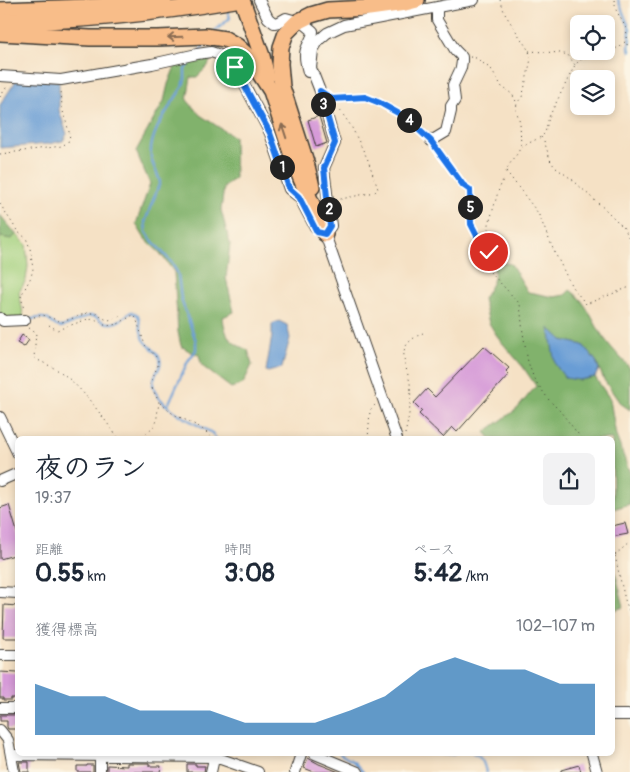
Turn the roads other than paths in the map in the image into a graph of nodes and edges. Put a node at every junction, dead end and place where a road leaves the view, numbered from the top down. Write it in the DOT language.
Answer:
graph roads {
  1 [pos="164,0"];
  2 [pos="235,0"];
  3 [pos="249,0"];
  4 [pos="259,0"];
  5 [pos="417,0"];
  6 [pos="474,0"];
  7 [pos="437,8"];
  8 [pos="0,10"];
  9 [pos="293,20"];
  10 [pos="0,21"];
  11 [pos="307,26"];
  12 [pos="0,32"];
  13 [pos="0,76"];
  14 [pos="318,87"];
  15 [pos="276,89"];
  16 [pos="431,141"];
  17 [pos="323,229"];
  18 [pos="0,318"];
  19 [pos="25,319"];
  20 [pos="0,417"];
  21 [pos="399,436"];
  22 [pos="15,448"];
  23 [pos="15,474"];
  24 [pos="0,481"];
  25 [pos="0,592"];
  26 [pos="15,592"];
  27 [pos="0,655"];
  28 [pos="15,655"];
  29 [pos="0,708"];
  30 [pos="15,708"];
  31 [pos="615,715"];
  32 [pos="630,715"];
  33 [pos="0,730"];
  34 [pos="11,755"];
  35 [pos="15,755"];
  36 [pos="100,756"];
  37 [pos="215,756"];
  38 [pos="218,756"];
  39 [pos="300,756"];
  40 [pos="319,756"];
  41 [pos="593,756"];
  42 [pos="340,768"];
  43 [pos="14,772"];
  44 [pos="100,772"];
  45 [pos="211,772"];
  46 [pos="258,772"];
  47 [pos="294,772"];
  48 [pos="358,772"];
  49 [pos="597,772"];
  1 -- 8 [label="highway"];
  2 -- 10 [label="highway"];
  2 -- 15 [label="highway"];
  3 -- 15 [label="highway"];
  4 -- 9 [label="street"];
  5 -- 15 [label="highway"];
  6 -- 7 [label="street"];
  7 -- 14 [label="street"];
  7 -- 16 [label="street"];
  11 -- 14 [label="street"];
  15 -- 12 [label="highway, one-way"];
  13 -- 17 [label="street"];
  14 -- 17 [label="street"];
  15 -- 17 [label="highway"];
  17 -- 21 [label="street"];
  18 -- 19 [label="street"];
  20 -- 22 [label="street"];
  23 -- 24 [label="street"];
  25 -- 26 [label="street"];
  27 -- 28 [label="street"];
  29 -- 30 [label="street"];
  31 -- 32 [label="street"];
  33 -- 34 [label="street"];
  34 -- 35 [label="street"];
  34 -- 43 [label="street"];
  36 -- 44 [label="street"];
  37 -- 45 [label="street"];
  38 -- 46 [label="street"];
  39 -- 47 [label="street"];
  40 -- 42 [label="street"];
  41 -- 49 [label="street"];
  42 -- 48 [label="street"];
}
